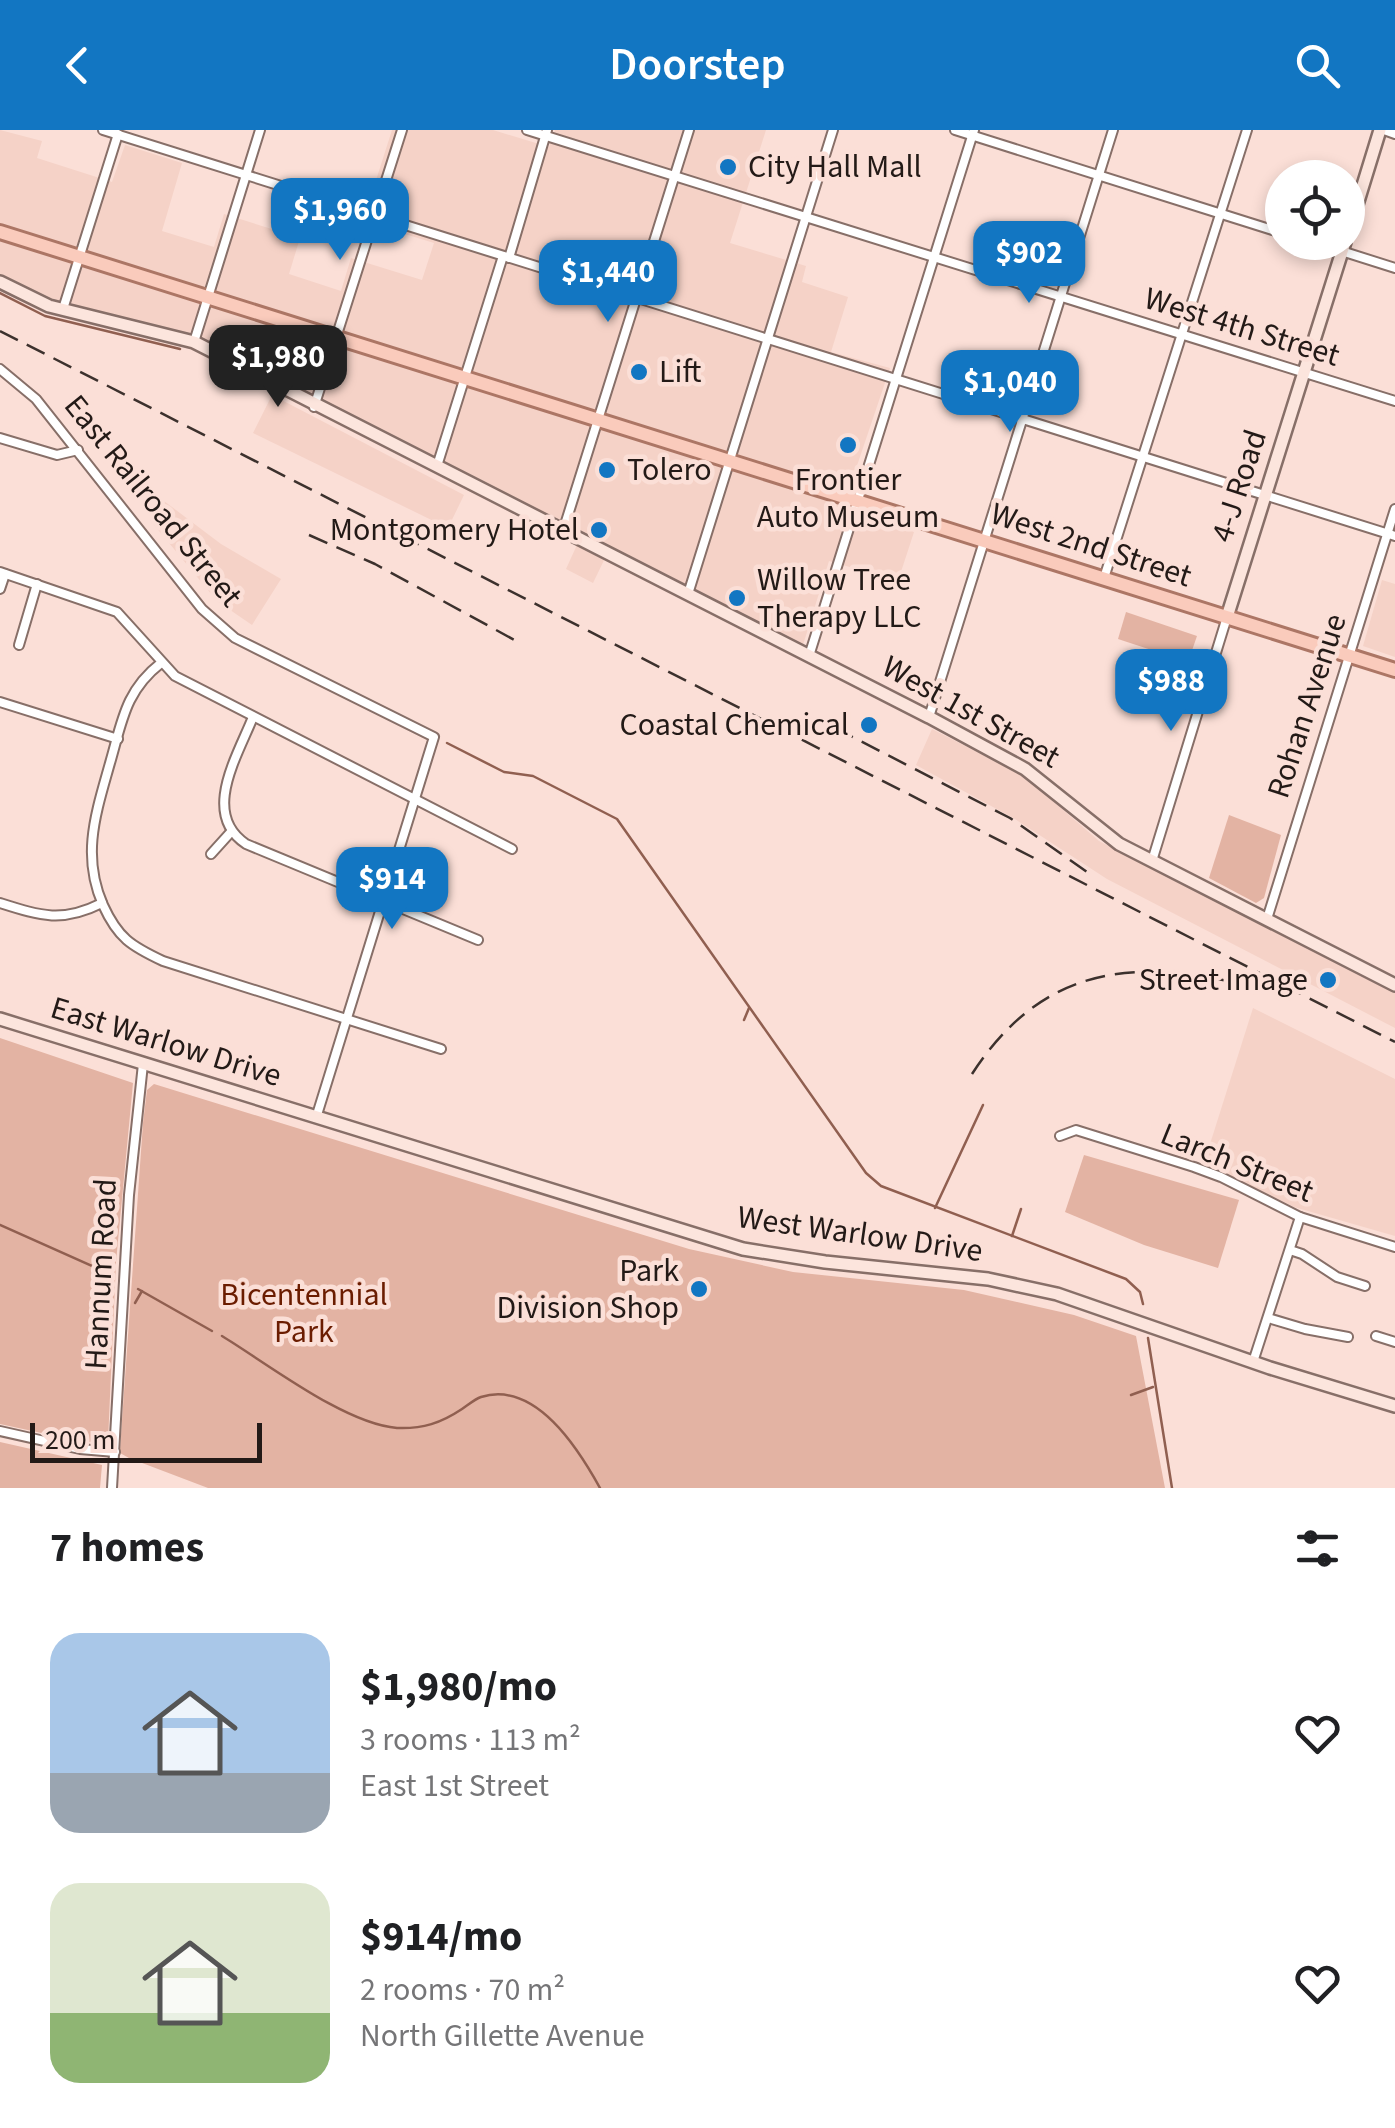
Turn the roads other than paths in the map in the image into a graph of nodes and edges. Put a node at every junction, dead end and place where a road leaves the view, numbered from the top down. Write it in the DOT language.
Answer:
graph roads {
  1 [pos="103,130"];
  2 [pos="260,130"];
  3 [pos="402,130"];
  4 [pos="527,130"];
  5 [pos="688,130"];
  6 [pos="833,130"];
  7 [pos="956,130"];
  8 [pos="1113,130"];
  9 [pos="1246,130"];
  10 [pos="1382,130"];
  11 [pos="119,132"];
  12 [pos="546,133"];
  13 [pos="973,133"];
  14 [pos="1395,134"];
  15 [pos="246,175"];
  16 [pos="1098,175"];
  17 [pos="674,176"];
  18 [pos="1365,182"];
  19 [pos="1220,213"];
  20 [pos="375,216"];
  21 [pos="806,217"];
  22 [pos="1265,228"];
  23 [pos="0,232"];
  24 [pos="79,256"];
  25 [pos="1365,256"];
  26 [pos="506,257"];
  27 [pos="934,257"];
  28 [pos="1339,260"];
  29 [pos="1395,268"];
  30 [pos="0,282"];
  31 [pos="1060,296"];
  32 [pos="208,297"];
  33 [pos="636,298"];
  34 [pos="63,309"];
  35 [pos="1182,335"];
  36 [pos="336,338"];
  37 [pos="768,341"];
  38 [pos="194,342"];
  39 [pos="0,368"];
  40 [pos="1304,373"];
  41 [pos="465,378"];
  42 [pos="894,381"];
  43 [pos="1395,402"];
  44 [pos="314,406"];
  45 [pos="1020,418"];
  46 [pos="598,420"];
  47 [pos="0,438"];
  48 [pos="78,450"];
  49 [pos="1143,457"];
  50 [pos="729,460"];
  51 [pos="437,467"];
  52 [pos="1266,496"];
  53 [pos="858,501"];
  54 [pos="1395,508"];
  55 [pos="563,531"];
  56 [pos="1391,535"];
  57 [pos="983,540"];
  58 [pos="2,573"];
  59 [pos="1104,578"];
  60 [pos="38,584"];
  61 [pos="0,590"];
  62 [pos="688,594"];
  63 [pos="1227,617"];
  64 [pos="18,645"];
  65 [pos="809,656"];
  66 [pos="1350,656"];
  67 [pos="161,663"];
  68 [pos="1395,670"];
  69 [pos="0,702"];
  70 [pos="253,717"];
  71 [pos="928,717"];
  72 [pos="118,739"];
  73 [pos="414,799"];
  74 [pos="230,833"];
  75 [pos="512,849"];
  76 [pos="211,854"];
  77 [pos="1152,861"];
  78 [pos="382,901"];
  79 [pos="102,903"];
  80 [pos="0,904"];
  81 [pos="1267,919"];
  82 [pos="478,940"];
  83 [pos="1395,984"];
  84 [pos="0,1019"];
  85 [pos="346,1019"];
  86 [pos="441,1048"];
  87 [pos="143,1064"];
  88 [pos="316,1118"];
  89 [pos="1060,1136"];
  90 [pos="1300,1217"];
  91 [pos="1395,1248"];
  92 [pos="1290,1250"];
  93 [pos="1365,1286"];
  94 [pos="1268,1318"];
  95 [pos="1376,1336"];
  96 [pos="1348,1337"];
  97 [pos="1395,1342"];
  98 [pos="1253,1362"];
  99 [pos="1395,1406"];
  100 [pos="0,1431"];
  101 [pos="115,1452"];
  102 [pos="112,1488"];
  1 -- 11 [label="street"];
  2 -- 15 [label="street"];
  3 -- 20 [label="street"];
  4 -- 12 [label="street, West 4th Street"];
  5 -- 17 [label="street"];
  6 -- 21 [label="street"];
  7 -- 13 [label="street"];
  8 -- 16 [label="street"];
  9 -- 19 [label="street"];
  10 -- 14 [label="street"];
  10 -- 18 [label="street"];
  11 -- 15 [label="street"];
  11 -- 24 [label="street"];
  12 -- 17 [label="street, West 4th Street"];
  12 -- 26 [label="street"];
  13 -- 16 [label="street"];
  13 -- 27 [label="street"];
  15 -- 20 [label="street"];
  15 -- 32 [label="street"];
  16 -- 19 [label="street"];
  16 -- 31 [label="street"];
  17 -- 21 [label="street, West 4th Street"];
  17 -- 33 [label="street"];
  19 -- 22 [label="street"];
  19 -- 35 [label="street"];
  20 -- 26 [label="street"];
  20 -- 36 [label="street"];
  21 -- 27 [label="street, West 4th Street"];
  21 -- 37 [label="street"];
  23 -- 24 [label="main road, West 2nd Street"];
  24 -- 32 [label="main road, West 2nd Street"];
  24 -- 34 [label="street"];
  25 -- 29 [label="street"];
  26 -- 33 [label="street"];
  26 -- 41 [label="street"];
  27 -- 31 [label="street, West 4th Street"];
  27 -- 42 [label="street"];
  28 -- 40 [label="street, 4-J Road"];
  30 -- 34 [label="street, West 1st Street"];
  31 -- 35 [label="street, West 4th Street"];
  31 -- 45 [label="street"];
  32 -- 36 [label="main road, West 2nd Street"];
  32 -- 38 [label="street"];
  33 -- 37 [label="street"];
  33 -- 46 [label="street"];
  34 -- 38 [label="street, West 1st Street"];
  35 -- 40 [label="street, West 4th Street"];
  35 -- 49 [label="street"];
  36 -- 41 [label="main road, West 2nd Street"];
  36 -- 44 [label="street"];
  37 -- 42 [label="street"];
  37 -- 50 [label="street"];
  38 -- 44 [label="street, West 1st Street"];
  39 -- 48 [label="street, East Railroad Street"];
  40 -- 43 [label="street, West 4th Street"];
  40 -- 52 [label="street, 4-J Road"];
  41 -- 46 [label="main road, West 2nd Street"];
  41 -- 51 [label="street"];
  42 -- 45 [label="street"];
  42 -- 53 [label="street"];
  44 -- 51 [label="street, West 1st Street"];
  45 -- 49 [label="street"];
  45 -- 57 [label="street"];
  46 -- 50 [label="main road, West 2nd Street"];
  46 -- 55 [label="street"];
  47 -- 48 [label="street"];
  48 -- 73 [label="street, East Railroad Street"];
  49 -- 52 [label="street"];
  49 -- 59 [label="street"];
  50 -- 53 [label="main road, West 2nd Street"];
  50 -- 62 [label="street"];
  51 -- 55 [label="street, West 1st Street"];
  52 -- 56 [label="street"];
  52 -- 63 [label="street, 4-J Road"];
  53 -- 57 [label="main road, West 2nd Street"];
  53 -- 65 [label="street"];
  54 -- 56 [label="street, Rohan Avenue"];
  55 -- 62 [label="street, West 1st Street"];
  56 -- 66 [label="street, Rohan Avenue"];
  57 -- 59 [label="main road, West 2nd Street"];
  57 -- 71 [label="street"];
  58 -- 60 [label="street"];
  58 -- 61 [label="street"];
  59 -- 63 [label="main road, West 2nd Street"];
  60 -- 64 [label="street"];
  60 -- 67 [label="street"];
  62 -- 65 [label="street, West 1st Street"];
  63 -- 66 [label="main road, West 2nd Street"];
  63 -- 77 [label="street, 4-J Road"];
  65 -- 71 [label="street, West 1st Street"];
  66 -- 68 [label="main road, West 2nd Street"];
  66 -- 81 [label="street, Rohan Avenue"];
  67 -- 70 [label="street"];
  67 -- 72 [label="street"];
  69 -- 72 [label="street"];
  70 -- 73 [label="street"];
  70 -- 74 [label="street"];
  71 -- 77 [label="street, West 1st Street"];
  72 -- 79 [label="street"];
  73 -- 75 [label="street"];
  73 -- 78 [label="street"];
  74 -- 76 [label="street"];
  74 -- 78 [label="street"];
  77 -- 81 [label="street, West 1st Street"];
  78 -- 82 [label="street"];
  78 -- 85 [label="street"];
  79 -- 80 [label="street"];
  79 -- 85 [label="street"];
  81 -- 83 [label="street, West 1st Street"];
  84 -- 87 [label="street, East Warlow Drive"];
  85 -- 86 [label="street"];
  85 -- 88 [label="street"];
  87 -- 88 [label="street, East Warlow Drive"];
  87 -- 101 [label="street, Hannum Road"];
  88 -- 98 [label="street, West Warlow Drive"];
  89 -- 90 [label="street, Larch Street"];
  90 -- 91 [label="street, Larch Street"];
  90 -- 92 [label="street"];
  92 -- 93 [label="street"];
  92 -- 94 [label="street"];
  94 -- 96 [label="street"];
  94 -- 98 [label="street"];
  95 -- 97 [label="street"];
  98 -- 99 [label="street, West Warlow Drive"];
  100 -- 101 [label="street"];
  101 -- 102 [label="street, Hannum Road"];
}
